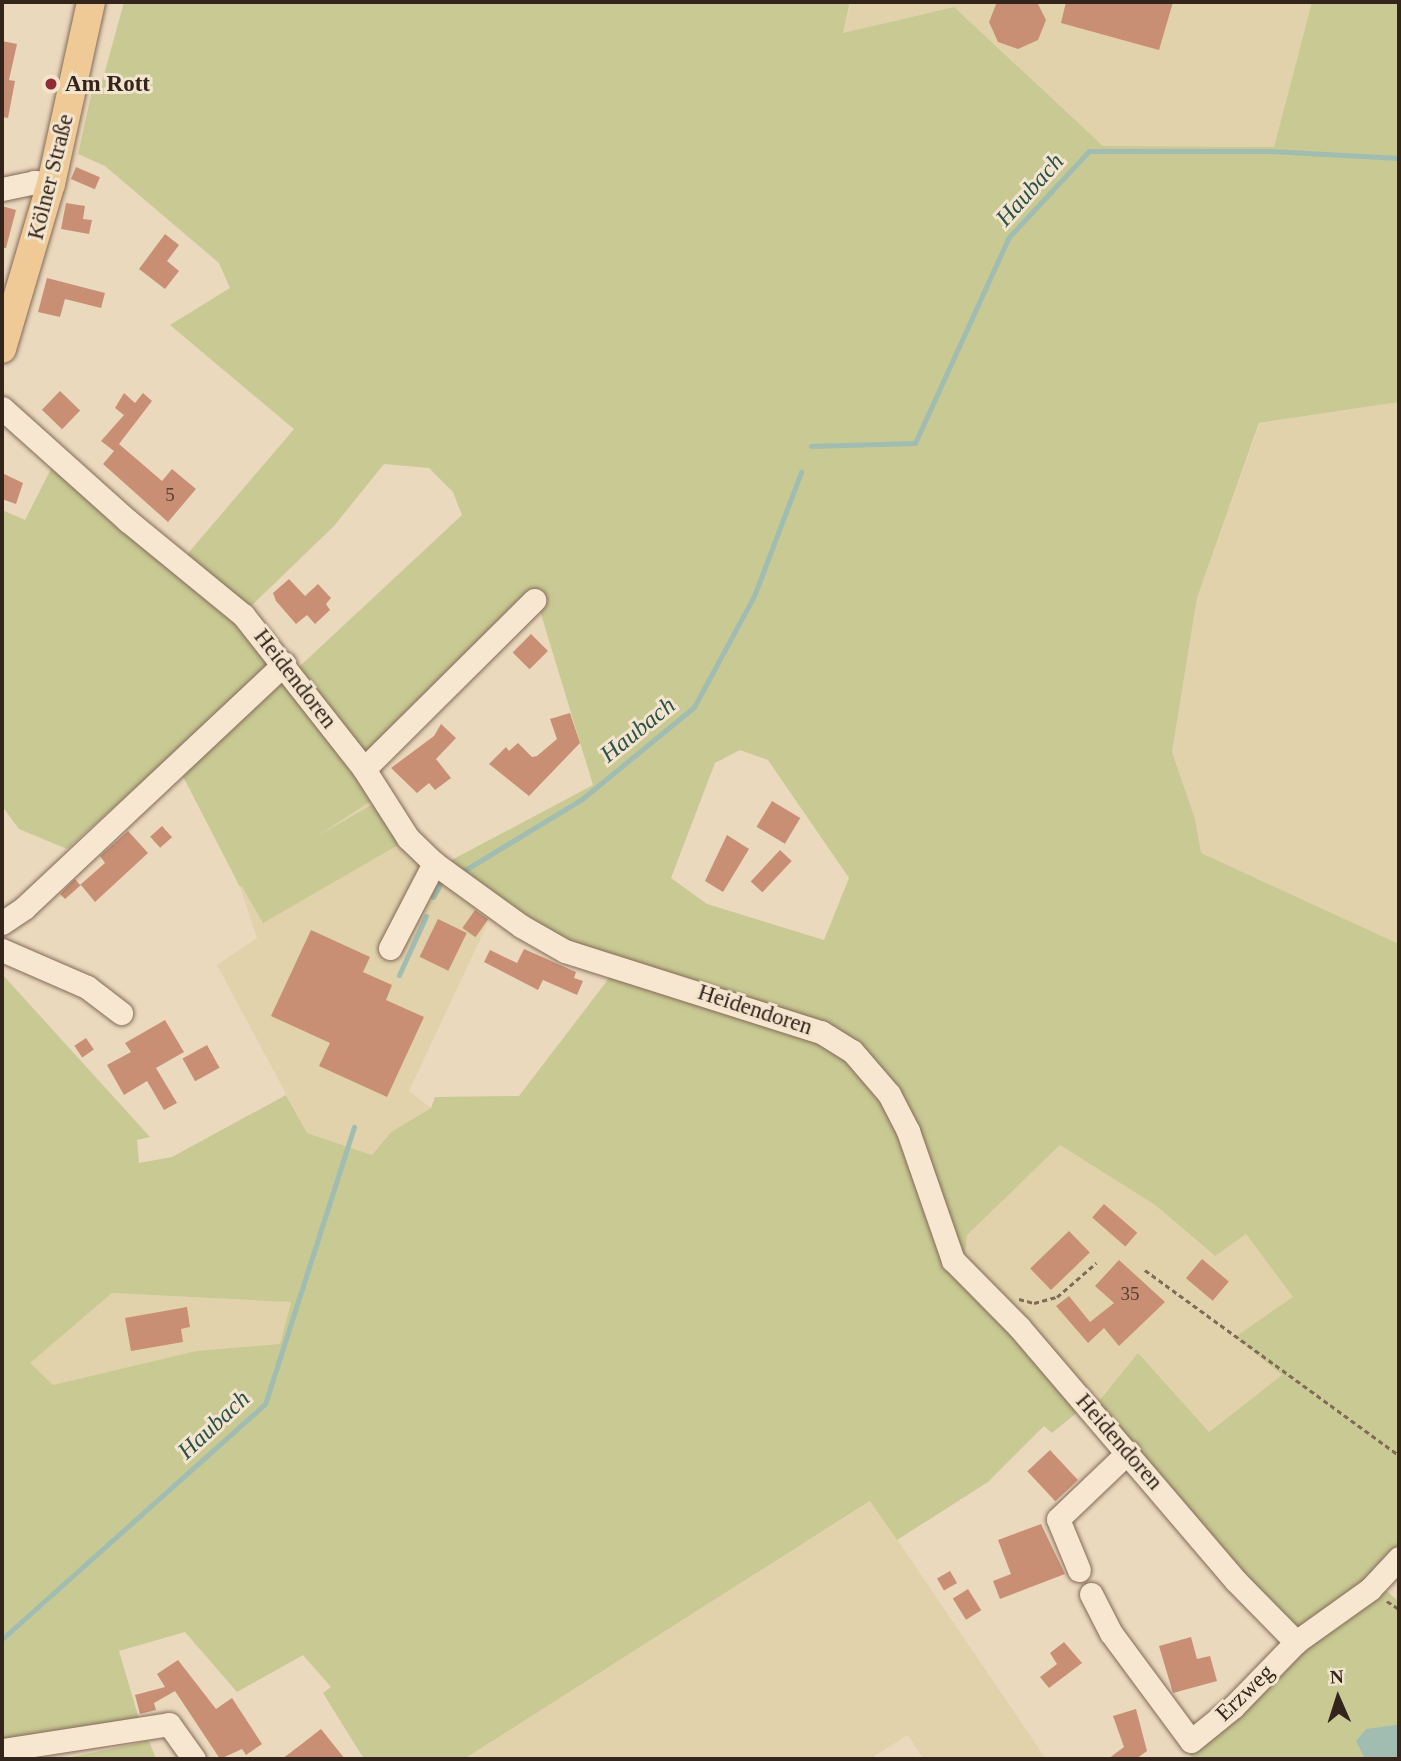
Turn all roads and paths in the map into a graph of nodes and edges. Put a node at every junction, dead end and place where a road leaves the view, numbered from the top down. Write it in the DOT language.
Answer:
graph roads {
  1 [pos="91,2"];
  2 [pos="51,184"];
  3 [pos="2,189"];
  4 [pos="2,349"];
  5 [pos="2,408"];
  6 [pos="534,600"];
  7 [pos="284,664"];
  8 [pos="364,769"];
  9 [pos="434,863"];
  10 [pos="2,923"];
  11 [pos="390,948"];
  12 [pos="2,950"];
  13 [pos="121,1013"];
  14 [pos="1096,1263"];
  15 [pos="1145,1270"];
  16 [pos="1034,1303"];
  17 [pos="1128,1452"];
  18 [pos="1399,1455"];
  19 [pos="1399,1558"];
  20 [pos="1079,1570"];
  21 [pos="1091,1594"];
  22 [pos="1296,1642"];
  23 [pos="2,1750"];
  24 [pos="194,1759"];
  1 -- 2 [label="main road, Kölner Straße"];
  2 -- 3 [label="street"];
  2 -- 4 [label="main road, Kölner Straße"];
  5 -- 7 [label="street, Heidendoren"];
  6 -- 8 [label="street"];
  7 -- 8 [label="street, Heidendoren"];
  7 -- 10 [label="street"];
  8 -- 9 [label="street, Heidendoren"];
  9 -- 11 [label="street"];
  9 -- 17 [label="street, Heidendoren"];
  12 -- 13 [label="street"];
  14 -- 16 [label="path"];
  15 -- 18 [label="path"];
  17 -- 20 [label="street"];
  17 -- 22 [label="street, Heidendoren"];
  19 -- 22 [label="street"];
  21 -- 22 [label="street, Erzweg"];
  23 -- 24 [label="street"];
}
